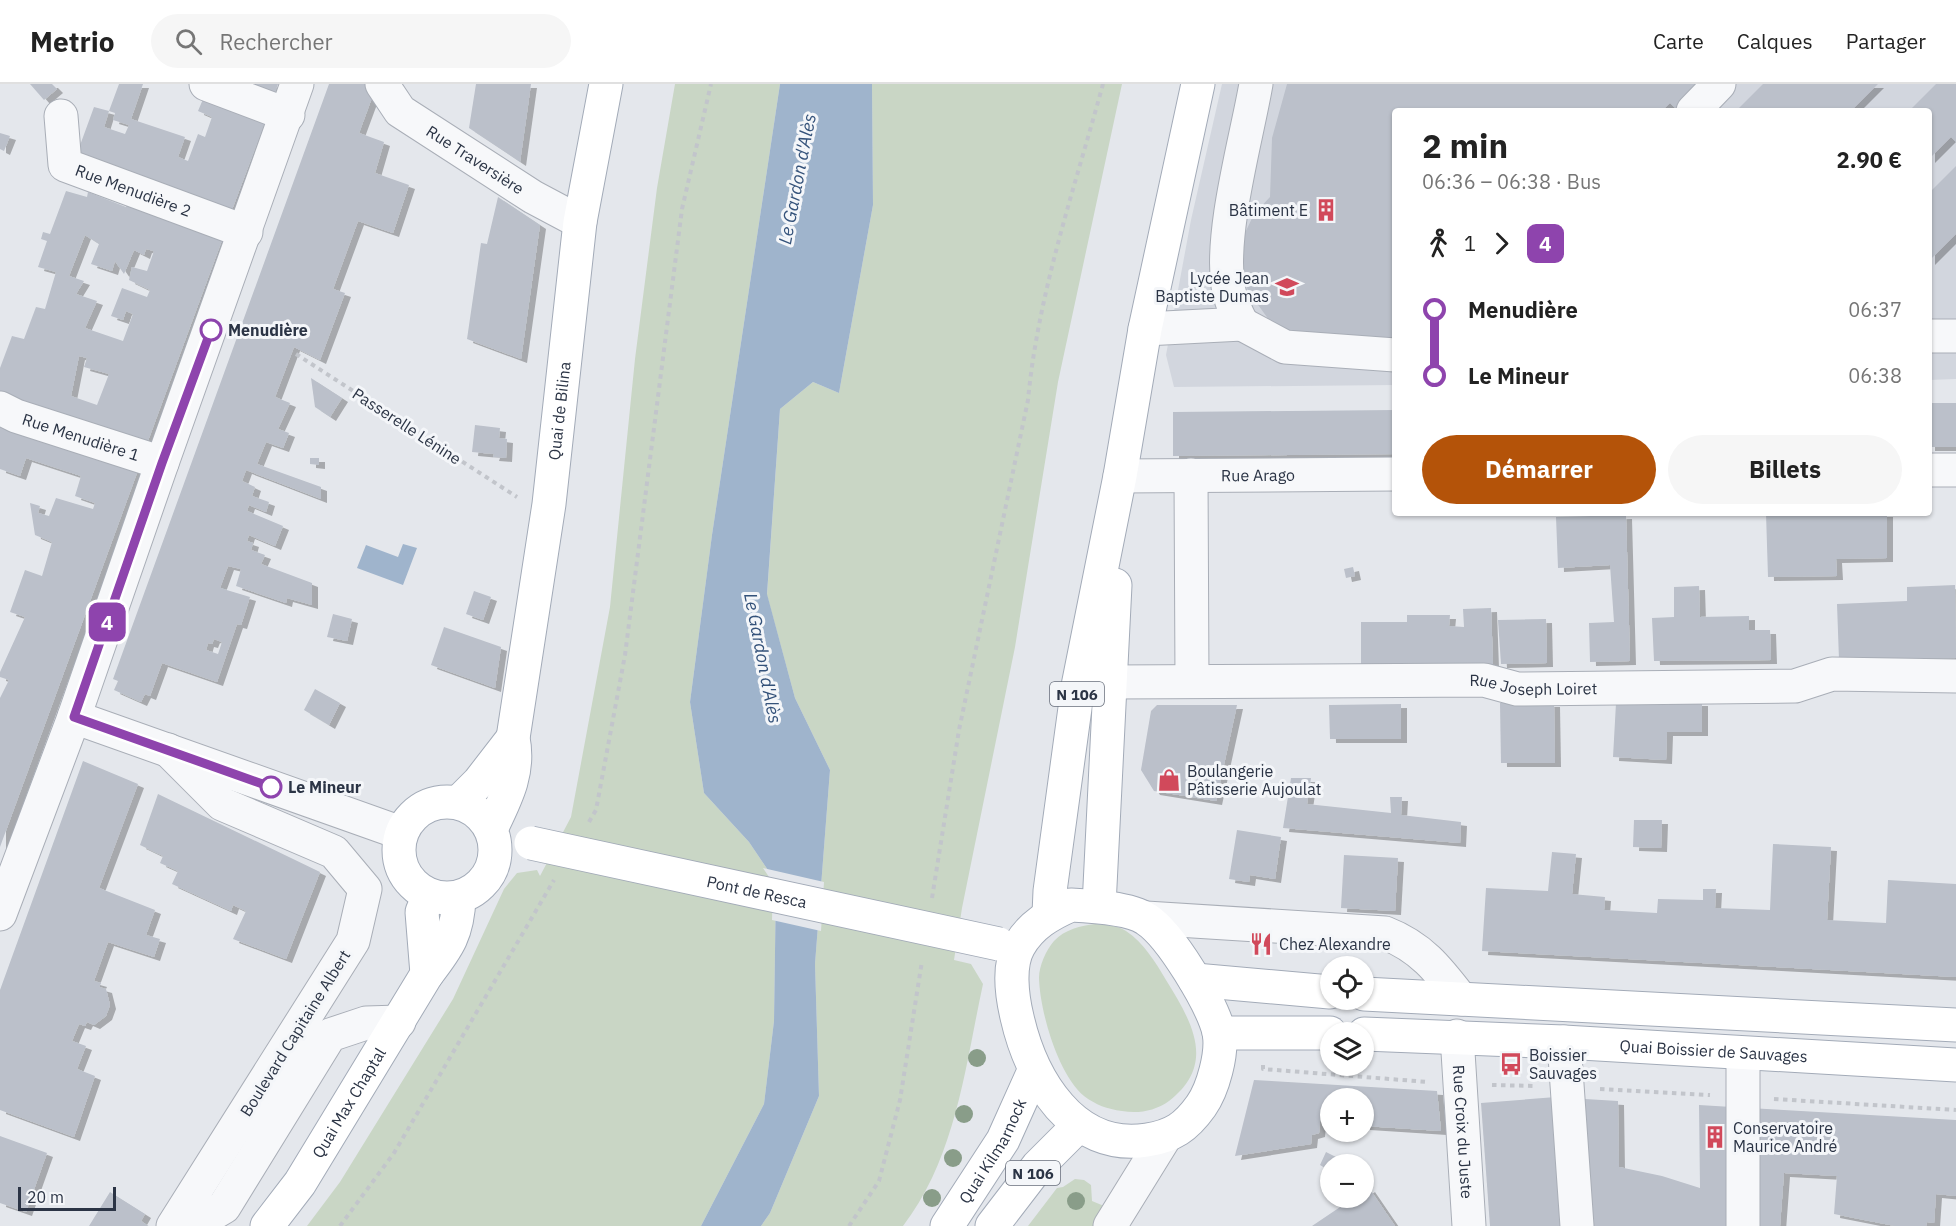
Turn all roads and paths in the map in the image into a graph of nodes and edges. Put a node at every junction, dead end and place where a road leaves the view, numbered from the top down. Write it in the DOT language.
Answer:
graph roads {
  1 [pos="207,84"];
  2 [pos="297,84"];
  3 [pos="382,84"];
  4 [pos="606,84"];
  5 [pos="711,84"];
  6 [pos="1103,84"];
  7 [pos="1198,84"];
  8 [pos="1256,84"];
  9 [pos="1719,84"];
  10 [pos="1696,108"];
  11 [pos="288,115"];
  12 [pos="61,116"];
  13 [pos="580,222"];
  14 [pos="246,232"];
  15 [pos="1242,324"];
  16 [pos="1145,329"];
  17 [pos="1932,336"];
  18 [pos="1956,336"];
  19 [pos="296,354"];
  20 [pos="1392,355"];
  21 [pos="0,408"];
  22 [pos="162,463"];
  23 [pos="1932,470"];
  24 [pos="1956,470"];
  25 [pos="1392,474"];
  26 [pos="1191,475"];
  27 [pos="1120,476"];
  28 [pos="518,498"];
  29 [pos="1956,676"];
  30 [pos="1191,681"];
  31 [pos="1110,682"];
  32 [pos="74,717"];
  33 [pos="513,738"];
  34 [pos="168,750"];
  35 [pos="459,802"];
  36 [pos="584,830"];
  37 [pos="401,833"];
  38 [pos="493,835"];
  39 [pos="559,871"];
  40 [pos="444,896"];
  41 [pos="931,904"];
  42 [pos="1099,906"];
  43 [pos="0,914"];
  44 [pos="1049,914"];
  45 [pos="1146,918"];
  46 [pos="1008,946"];
  47 [pos="924,950"];
  48 [pos="1195,980"];
  49 [pos="1320,991"];
  50 [pos="1374,995"];
  51 [pos="1461,999"];
  52 [pos="399,1022"];
  53 [pos="1956,1025"];
  54 [pos="1219,1033"];
  55 [pos="1320,1033"];
  56 [pos="1374,1034"];
  57 [pos="1457,1036"];
  58 [pos="1564,1042"];
  59 [pos="1743,1054"];
  60 [pos="1956,1065"];
  61 [pos="1263,1069"];
  62 [pos="1034,1071"];
  63 [pos="1460,1084"];
  64 [pos="1567,1087"];
  65 [pos="1743,1097"];
  66 [pos="1956,1110"];
  67 [pos="1079,1125"];
  68 [pos="1165,1137"];
  69 [pos="173,1226"];
  70 [pos="192,1226"];
  71 [pos="267,1226"];
  72 [pos="340,1226"];
  73 [pos="849,1226"];
  74 [pos="947,1226"];
  75 [pos="992,1226"];
  76 [pos="1110,1226"];
  77 [pos="1469,1226"];
  78 [pos="1577,1226"];
  79 [pos="1743,1226"];
  1 -- 11 [label="street"];
  2 -- 11 [label="street"];
  3 -- 13 [label="street, Rue Traversière"];
  4 -- 13 [label="main road, Quai de Bilina"];
  5 -- 36 [label="path"];
  6 -- 41 [label="path"];
  7 -- 16 [label="main road, N 106"];
  8 -- 15 [label="street"];
  9 -- 10 [label="street"];
  11 -- 14 [label="street"];
  12 -- 14 [label="street, Rue Menudière 2"];
  13 -- 33 [label="main road, Quai de Bilina"];
  14 -- 22 [label="street"];
  15 -- 16 [label="street"];
  15 -- 20 [label="street"];
  16 -- 27 [label="main road, N 106"];
  17 -- 18 [label="street"];
  19 -- 28 [label="path, Passerelle Lénine"];
  21 -- 22 [label="street, Rue Menudière 1"];
  22 -- 32 [label="street"];
  23 -- 24 [label="street"];
  25 -- 26 [label="street, Rue Arago"];
  26 -- 27 [label="street, Rue Arago"];
  26 -- 30 [label="street"];
  27 -- 31 [label="main road, N 106"];
  27 -- 44 [label="main road, N 106"];
  29 -- 30 [label="street, Rue Joseph Loiret"];
  30 -- 31 [label="street, Rue Joseph Loiret"];
  31 -- 42 [label="main road, N 106"];
  32 -- 34 [label="street"];
  32 -- 43 [label="street"];
  33 -- 35 [label="main road, Quai de Bilina"];
  33 -- 38 [label="main road, Quai de Bilina"];
  34 -- 37 [label="street"];
  34 -- 69 [label="street, Boulevard Capitaine Albert"];
  35 -- 37 [label="main road"];
  35 -- 38 [label="main road"];
  37 -- 40 [label="main road"];
  38 -- 40 [label="main road"];
  38 -- 46 [label="main road, Pont de Resca, bridge"];
  39 -- 72 [label="path"];
  40 -- 52 [label="main road, Quai Max Chaptal"];
  42 -- 44 [label="main road"];
  42 -- 45 [label="main road"];
  44 -- 46 [label="main road"];
  45 -- 48 [label="main road"];
  45 -- 51 [label="street"];
  46 -- 62 [label="main road"];
  47 -- 73 [label="path"];
  48 -- 49 [label="main road"];
  48 -- 54 [label="main road"];
  50 -- 51 [label="main road"];
  51 -- 53 [label="main road"];
  52 -- 70 [label="street"];
  52 -- 71 [label="main road, Quai Max Chaptal"];
  54 -- 55 [label="main road"];
  54 -- 68 [label="main road"];
  56 -- 57 [label="main road, Quai Boissier de Sauvages"];
  57 -- 58 [label="main road, Quai Boissier de Sauvages"];
  57 -- 63 [label="street, Rue Croix du Juste"];
  58 -- 59 [label="main road, Quai Boissier de Sauvages"];
  58 -- 64 [label="street"];
  59 -- 60 [label="main road, Quai Boissier de Sauvages"];
  59 -- 65 [label="street"];
  61 -- 63 [label="path"];
  62 -- 67 [label="main road"];
  62 -- 74 [label="main road, Quai Kilmarnock / N 106"];
  63 -- 64 [label="path"];
  63 -- 77 [label="street, Rue Croix du Juste"];
  64 -- 65 [label="path"];
  64 -- 78 [label="street"];
  65 -- 66 [label="path"];
  65 -- 79 [label="street"];
  67 -- 68 [label="main road"];
  67 -- 75 [label="main road, N 106"];
  68 -- 76 [label="street"];
}
